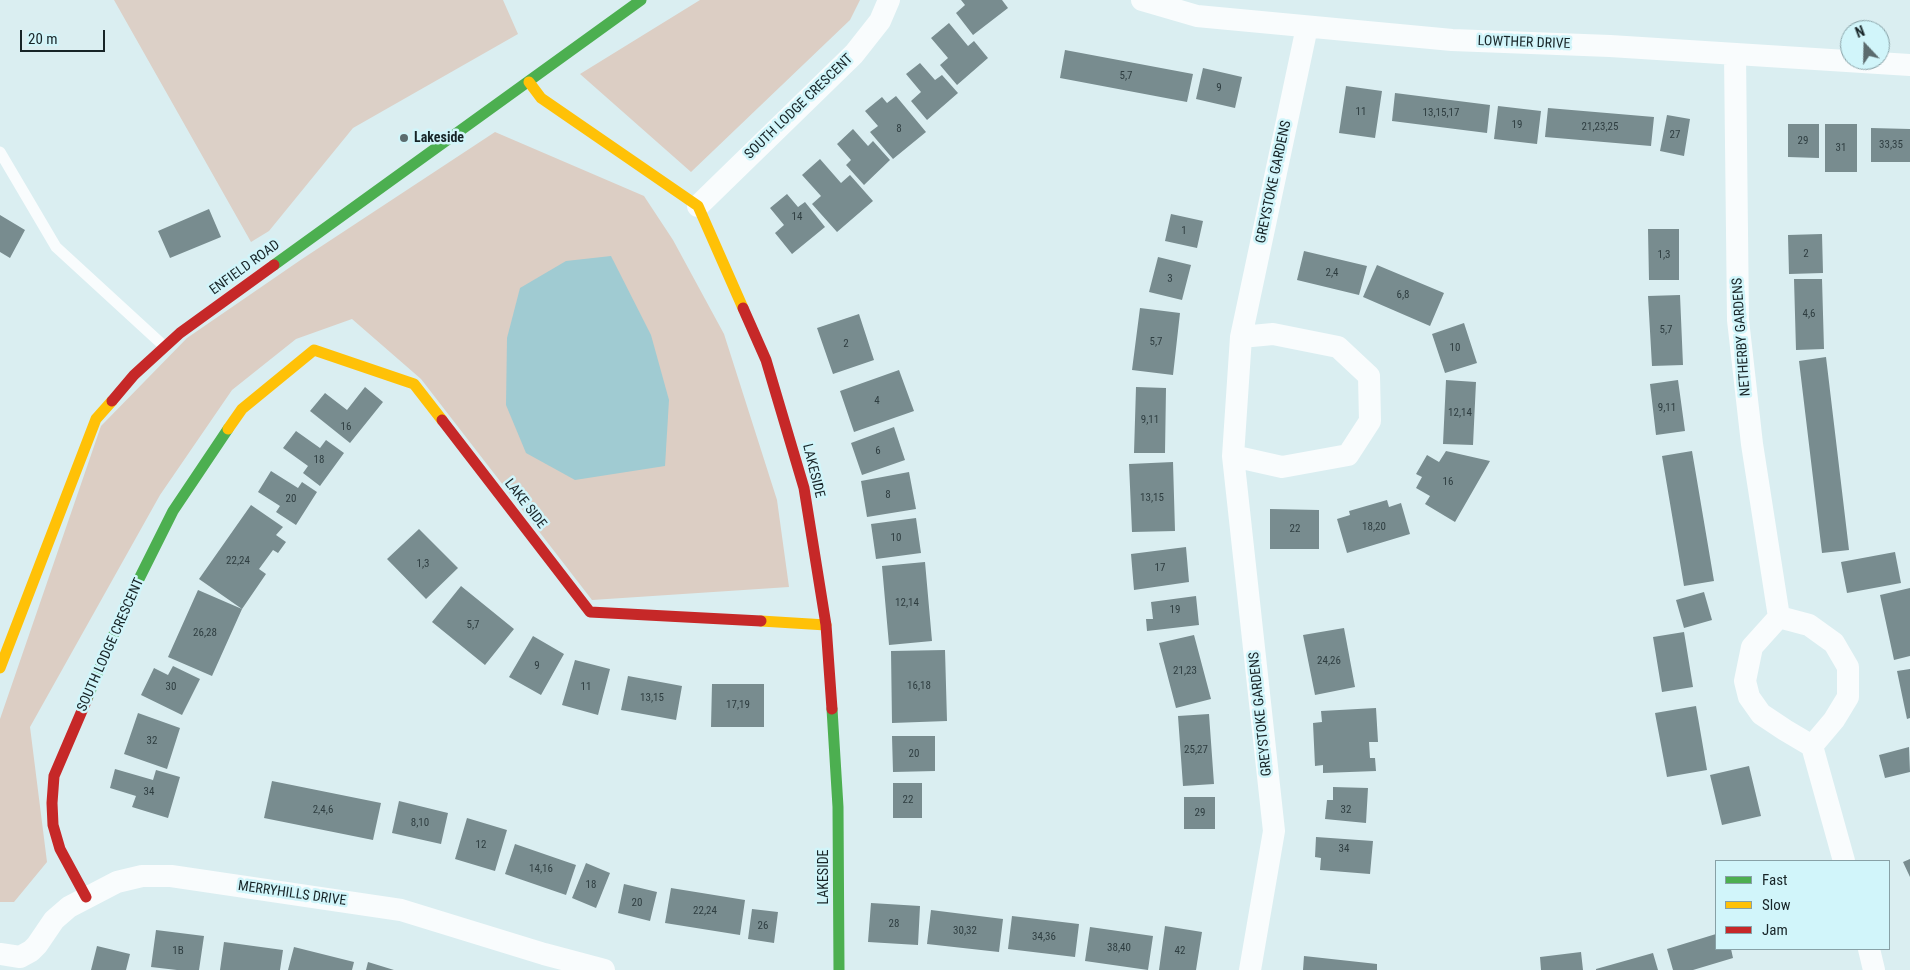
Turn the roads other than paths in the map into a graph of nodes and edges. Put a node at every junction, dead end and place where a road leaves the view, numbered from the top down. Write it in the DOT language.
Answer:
graph roads {
  1 [pos="641,0"];
  2 [pos="889,0"];
  3 [pos="1142,0"];
  4 [pos="1308,27"];
  5 [pos="1735,55"];
  6 [pos="1910,66"];
  7 [pos="529,82"];
  8 [pos="0,152"];
  9 [pos="698,206"];
  10 [pos="1241,338"];
  11 [pos="165,347"];
  12 [pos="242,409"];
  13 [pos="1233,456"];
  14 [pos="1779,617"];
  15 [pos="826,625"];
  16 [pos="0,668"];
  17 [pos="1812,746"];
  18 [pos="1844,860"];
  19 [pos="86,897"];
  20 [pos="1868,950"];
  21 [pos="13,960"];
  22 [pos="604,970"];
  23 [pos="839,970"];
  24 [pos="1250,970"];
  25 [pos="1874,970"];
  1 -- 7 [label="street, ENFIELD ROAD"];
  2 -- 9 [label="street, SOUTH LODGE CRESCENT"];
  3 -- 4 [label="street, LOWTHER DRIVE"];
  4 -- 5 [label="street, LOWTHER DRIVE"];
  4 -- 10 [label="street, GREYSTOKE GARDENS"];
  5 -- 6 [label="street, LOWTHER DRIVE"];
  5 -- 14 [label="street, NETHERBY GARDENS"];
  7 -- 9 [label="street"];
  7 -- 11 [label="street, ENFIELD ROAD"];
  8 -- 11 [label="lane"];
  9 -- 15 [label="street, LAKESIDE"];
  10 -- 13 [label="street, GREYSTOKE GARDENS"];
  10 -- 13 [label="street"];
  11 -- 16 [label="street, ENFIELD ROAD"];
  12 -- 15 [label="street, LAKE SIDE"];
  12 -- 19 [label="street, SOUTH LODGE CRESCENT"];
  13 -- 24 [label="street, GREYSTOKE GARDENS"];
  14 -- 17 [label="street"];
  14 -- 17 [label="street"];
  15 -- 23 [label="street, LAKESIDE"];
  17 -- 18 [label="street"];
  19 -- 21 [label="street, MERRYHILLS DRIVE"];
  19 -- 22 [label="street, MERRYHILLS DRIVE"];
  20 -- 25 [label="street"];
}
